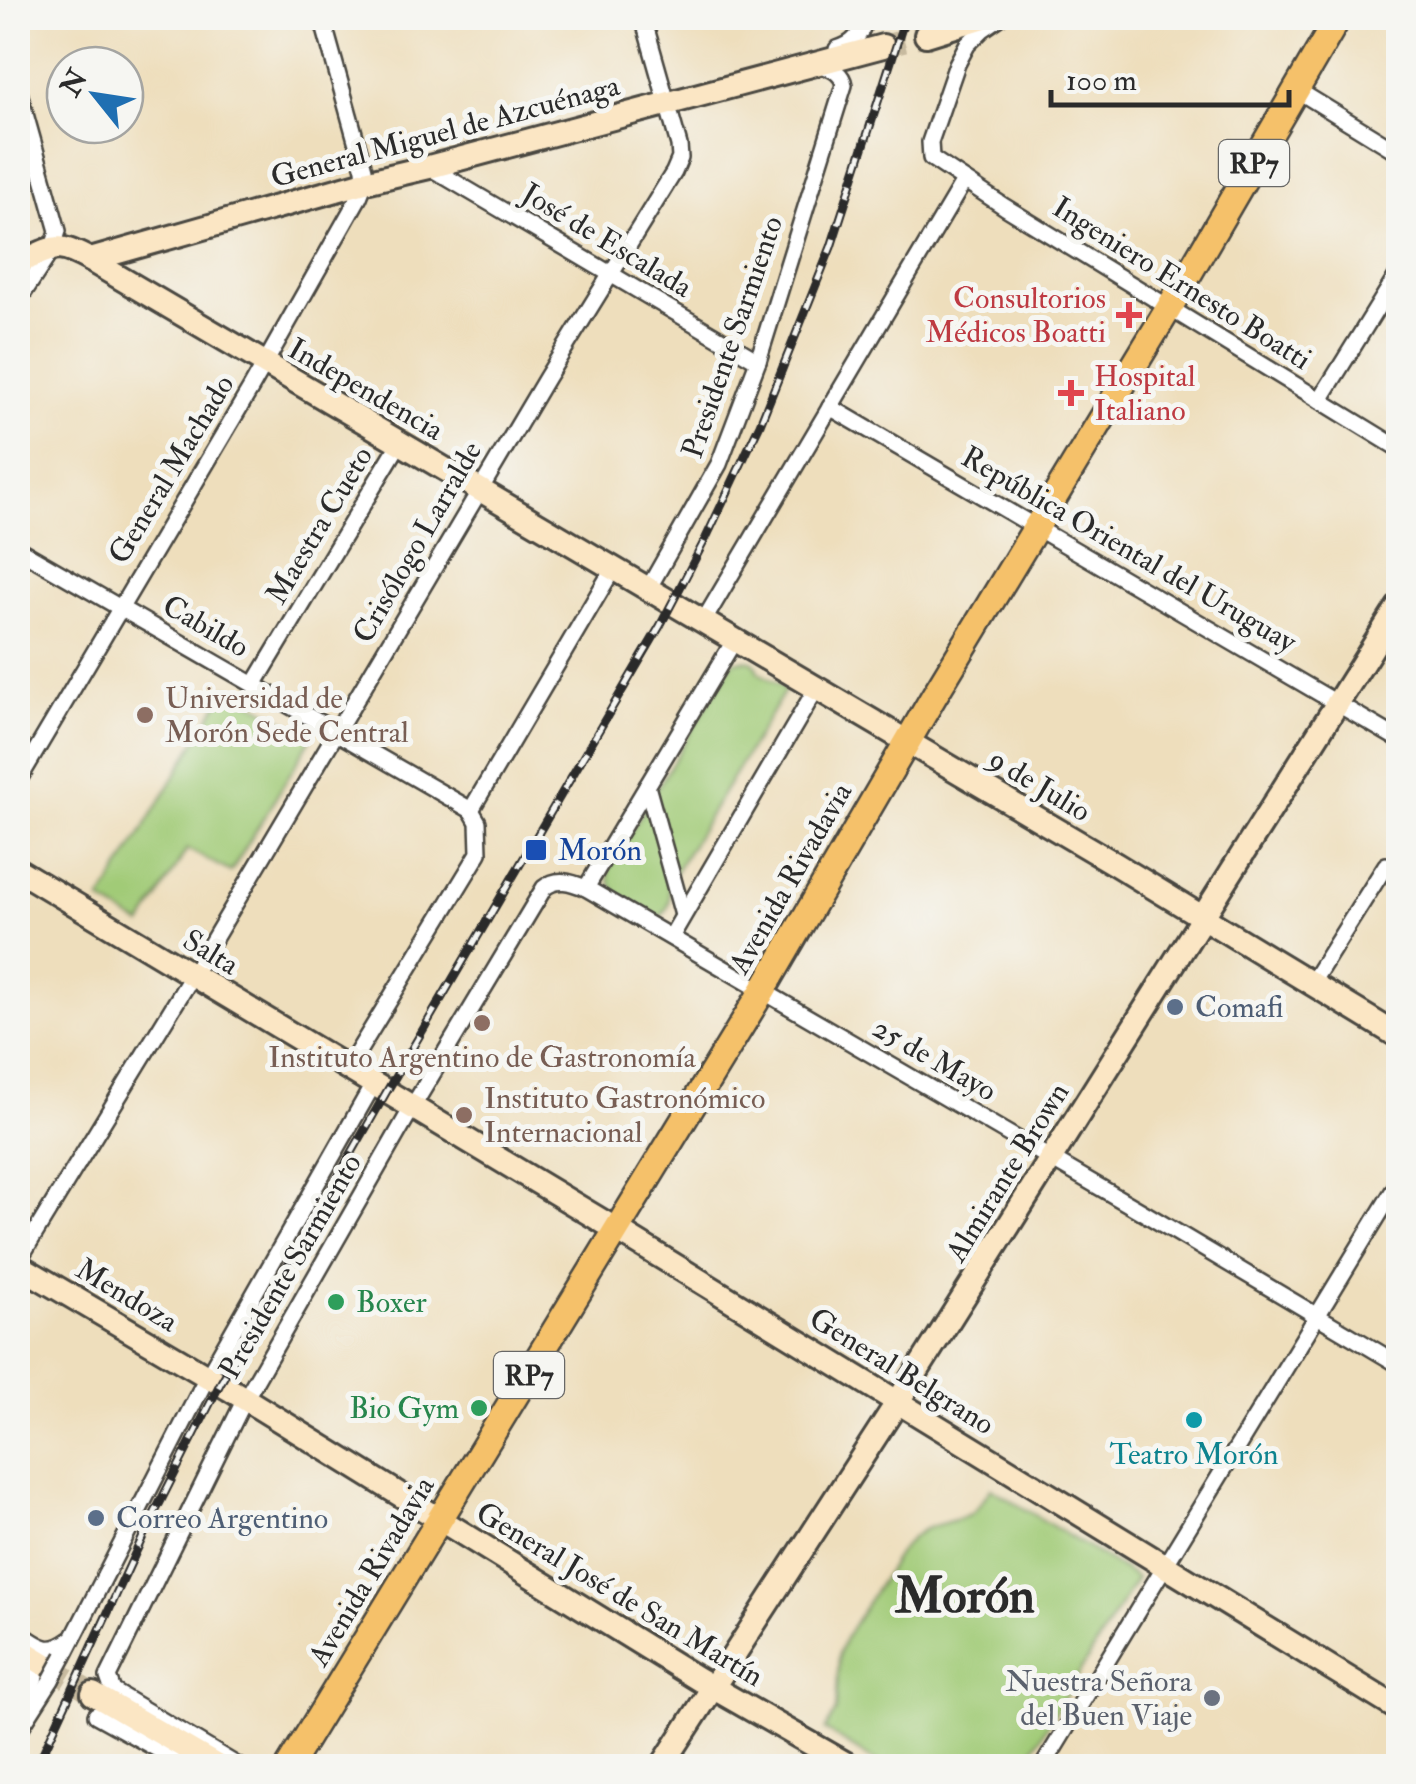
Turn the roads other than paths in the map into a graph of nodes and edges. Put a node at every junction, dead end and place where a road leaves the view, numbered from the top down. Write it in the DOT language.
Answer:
graph roads {
  1 [pos="322,18"];
  2 [pos="643,18"];
  3 [pos="981,18"];
  4 [pos="999,18"];
  5 [pos="1338,18"];
  6 [pos="865,23"];
  7 [pos="926,35"];
  8 [pos="882,46"];
  9 [pos="816,62"];
  10 [pos="18,88"];
  11 [pos="1297,90"];
  12 [pos="668,102"];
  13 [pos="1398,152"];
  14 [pos="429,167"];
  15 [pos="964,181"];
  16 [pos="365,182"];
  17 [pos="53,248"];
  18 [pos="90,260"];
  19 [pos="18,262"];
  20 [pos="610,274"];
  21 [pos="1398,274"];
  22 [pos="18,300"];
  23 [pos="1169,308"];
  24 [pos="758,361"];
  25 [pos="265,364"];
  26 [pos="1320,400"];
  27 [pos="830,407"];
  28 [pos="400,444"];
  29 [pos="1398,448"];
  30 [pos="480,490"];
  31 [pos="1037,526"];
  32 [pos="18,549"];
  33 [pos="612,569"];
  34 [pos="648,589"];
  35 [pos="1398,607"];
  36 [pos="120,608"];
  37 [pos="703,622"];
  38 [pos="734,640"];
  39 [pos="254,685"];
  40 [pos="816,690"];
  41 [pos="1337,703"];
  42 [pos="336,733"];
  43 [pos="1398,739"];
  44 [pos="907,741"];
  45 [pos="18,781"];
  46 [pos="647,786"];
  47 [pos="471,810"];
  48 [pos="1386,865"];
  49 [pos="18,870"];
  50 [pos="544,888"];
  51 [pos="586,888"];
  52 [pos="684,915"];
  53 [pos="1204,917"];
  54 [pos="671,937"];
  55 [pos="192,976"];
  56 [pos="1312,984"];
  57 [pos="763,990"];
  58 [pos="1398,1036"];
  59 [pos="348,1068"];
  60 [pos="374,1084"];
  61 [pos="413,1106"];
  62 [pos="1051,1159"];
  63 [pos="1398,1183"];
  64 [pos="617,1230"];
  65 [pos="18,1263"];
  66 [pos="1316,1316"];
  67 [pos="1398,1364"];
  68 [pos="207,1377"];
  69 [pos="244,1401"];
  70 [pos="897,1403"];
  71 [pos="441,1520"];
  72 [pos="1166,1565"];
  73 [pos="18,1632"];
  74 [pos="73,1638"];
  75 [pos="18,1648"];
  76 [pos="18,1661"];
  77 [pos="54,1668"];
  78 [pos="714,1687"];
  79 [pos="100,1698"];
  80 [pos="1398,1709"];
  81 [pos="20,1729"];
  82 [pos="188,1766"];
  83 [pos="217,1766"];
  84 [pos="238,1766"];
  85 [pos="290,1766"];
  86 [pos="662,1766"];
  87 [pos="850,1766"];
  88 [pos="1043,1766"];
  1 -- 16 [label="street"];
  2 -- 12 [label="street, Crisólogo Larralde"];
  3 -- 7 [label="street"];
  4 -- 15 [label="street, Ingeniero Ernesto Boatti"];
  5 -- 11 [label="main road, Avenida Rivadavia / RP7"];
  6 -- 9 [label="street, General Miguel de Azcuénaga"];
  8 -- 9 [label="street, General Miguel de Azcuénaga"];
  9 -- 12 [label="street, General Miguel de Azcuénaga"];
  9 -- 24 [label="street, Presidente Sarmiento"];
  10 -- 17 [label="street"];
  11 -- 13 [label="street"];
  11 -- 23 [label="main road, Avenida Rivadavia / RP7"];
  12 -- 14 [label="street, General Miguel de Azcuénaga"];
  12 -- 20 [label="street, Crisólogo Larralde"];
  14 -- 16 [label="street, General Miguel de Azcuénaga"];
  14 -- 20 [label="street, José de Escalada"];
  15 -- 23 [label="street, Ingeniero Ernesto Boatti"];
  15 -- 27 [label="street"];
  16 -- 18 [label="street, General Miguel de Azcuénaga"];
  16 -- 25 [label="street, General Machado"];
  17 -- 18 [label="street, Independencia"];
  17 -- 19 [label="street"];
  17 -- 22 [label="street"];
  18 -- 25 [label="street, Independencia"];
  20 -- 24 [label="street, José de Escalada"];
  20 -- 30 [label="street, Crisólogo Larralde"];
  21 -- 26 [label="street"];
  23 -- 26 [label="street, Ingeniero Ernesto Boatti"];
  23 -- 31 [label="main road, Avenida Rivadavia / RP7"];
  24 -- 34 [label="street, Presidente Sarmiento"];
  25 -- 28 [label="street, Independencia"];
  25 -- 36 [label="street, General Machado"];
  26 -- 29 [label="street, Ingeniero Ernesto Boatti"];
  27 -- 31 [label="street, República Oriental del Uruguay"];
  27 -- 37 [label="street"];
  28 -- 30 [label="street, Independencia"];
  28 -- 39 [label="street, Maestra Cueto"];
  30 -- 33 [label="street, Independencia"];
  30 -- 42 [label="street, Crisólogo Larralde"];
  31 -- 41 [label="street, República Oriental del Uruguay"];
  31 -- 44 [label="main road, Avenida Rivadavia / RP7"];
  32 -- 36 [label="street, Cabildo"];
  33 -- 34 [label="street, Independencia"];
  33 -- 47 [label="street"];
  34 -- 37 [label="street, 9 de Julio"];
  35 -- 41 [label="street, Almirante Brown"];
  36 -- 39 [label="street, Cabildo"];
  36 -- 45 [label="street, General Machado"];
  37 -- 38 [label="street, 9 de Julio"];
  38 -- 40 [label="street, 9 de Julio"];
  38 -- 46 [label="street"];
  39 -- 42 [label="street, Cabildo"];
  40 -- 44 [label="street, 9 de Julio"];
  40 -- 52 [label="street"];
  41 -- 43 [label="street, República Oriental del Uruguay"];
  41 -- 53 [label="street, Almirante Brown"];
  42 -- 47 [label="street, Cabildo"];
  42 -- 55 [label="street, Crisólogo Larralde"];
  44 -- 53 [label="street, 9 de Julio"];
  44 -- 57 [label="main road, Avenida Rivadavia / RP7"];
  46 -- 51 [label="street"];
  46 -- 52 [label="street"];
  47 -- 59 [label="street"];
  48 -- 56 [label="street"];
  49 -- 55 [label="street, Salta"];
  50 -- 51 [label="street, 25 de Mayo"];
  50 -- 61 [label="street, Presidente Sarmiento"];
  51 -- 54 [label="street, 25 de Mayo"];
  52 -- 54 [label="street"];
  53 -- 56 [label="street, 9 de Julio"];
  53 -- 62 [label="street, Almirante Brown"];
  54 -- 57 [label="street, 25 de Mayo"];
  55 -- 59 [label="street, Salta"];
  55 -- 65 [label="street, Crisólogo Larralde"];
  56 -- 58 [label="street, 9 de Julio"];
  57 -- 62 [label="street, 25 de Mayo"];
  57 -- 64 [label="main road, Avenida Rivadavia / RP7"];
  59 -- 60 [label="street, Salta"];
  60 -- 61 [label="street, General Belgrano"];
  60 -- 68 [label="street, Presidente Sarmiento"];
  61 -- 64 [label="street, General Belgrano"];
  61 -- 69 [label="street, Presidente Sarmiento"];
  62 -- 66 [label="street, 25 de Mayo"];
  62 -- 70 [label="street, Almirante Brown"];
  63 -- 66 [label="street"];
  64 -- 70 [label="street, General Belgrano"];
  64 -- 71 [label="main road, Avenida Rivadavia / RP7"];
  65 -- 68 [label="street, Mendoza"];
  66 -- 67 [label="street, 25 de Mayo"];
  66 -- 72 [label="street"];
  68 -- 69 [label="street, General José de San Martín"];
  68 -- 74 [label="street, Presidente Sarmiento"];
  69 -- 71 [label="street, General José de San Martín"];
  69 -- 79 [label="street, Presidente Sarmiento"];
  70 -- 72 [label="street, General Belgrano"];
  70 -- 78 [label="street, Almirante Brown"];
  71 -- 78 [label="street, General José de San Martín"];
  71 -- 85 [label="main road, Avenida Rivadavia / RP7"];
  72 -- 80 [label="street, General Belgrano"];
  72 -- 88 [label="street"];
  73 -- 74 [label="street"];
  74 -- 77 [label="street, Presidente Sarmiento"];
  75 -- 77 [label="street"];
  76 -- 81 [label="street"];
  77 -- 81 [label="street, Presidente Sarmiento"];
  78 -- 86 [label="street, Almirante Brown"];
  78 -- 87 [label="street, General José de San Martín"];
  79 -- 82 [label="street"];
  79 -- 83 [label="street"];
  79 -- 84 [label="street"];
}
